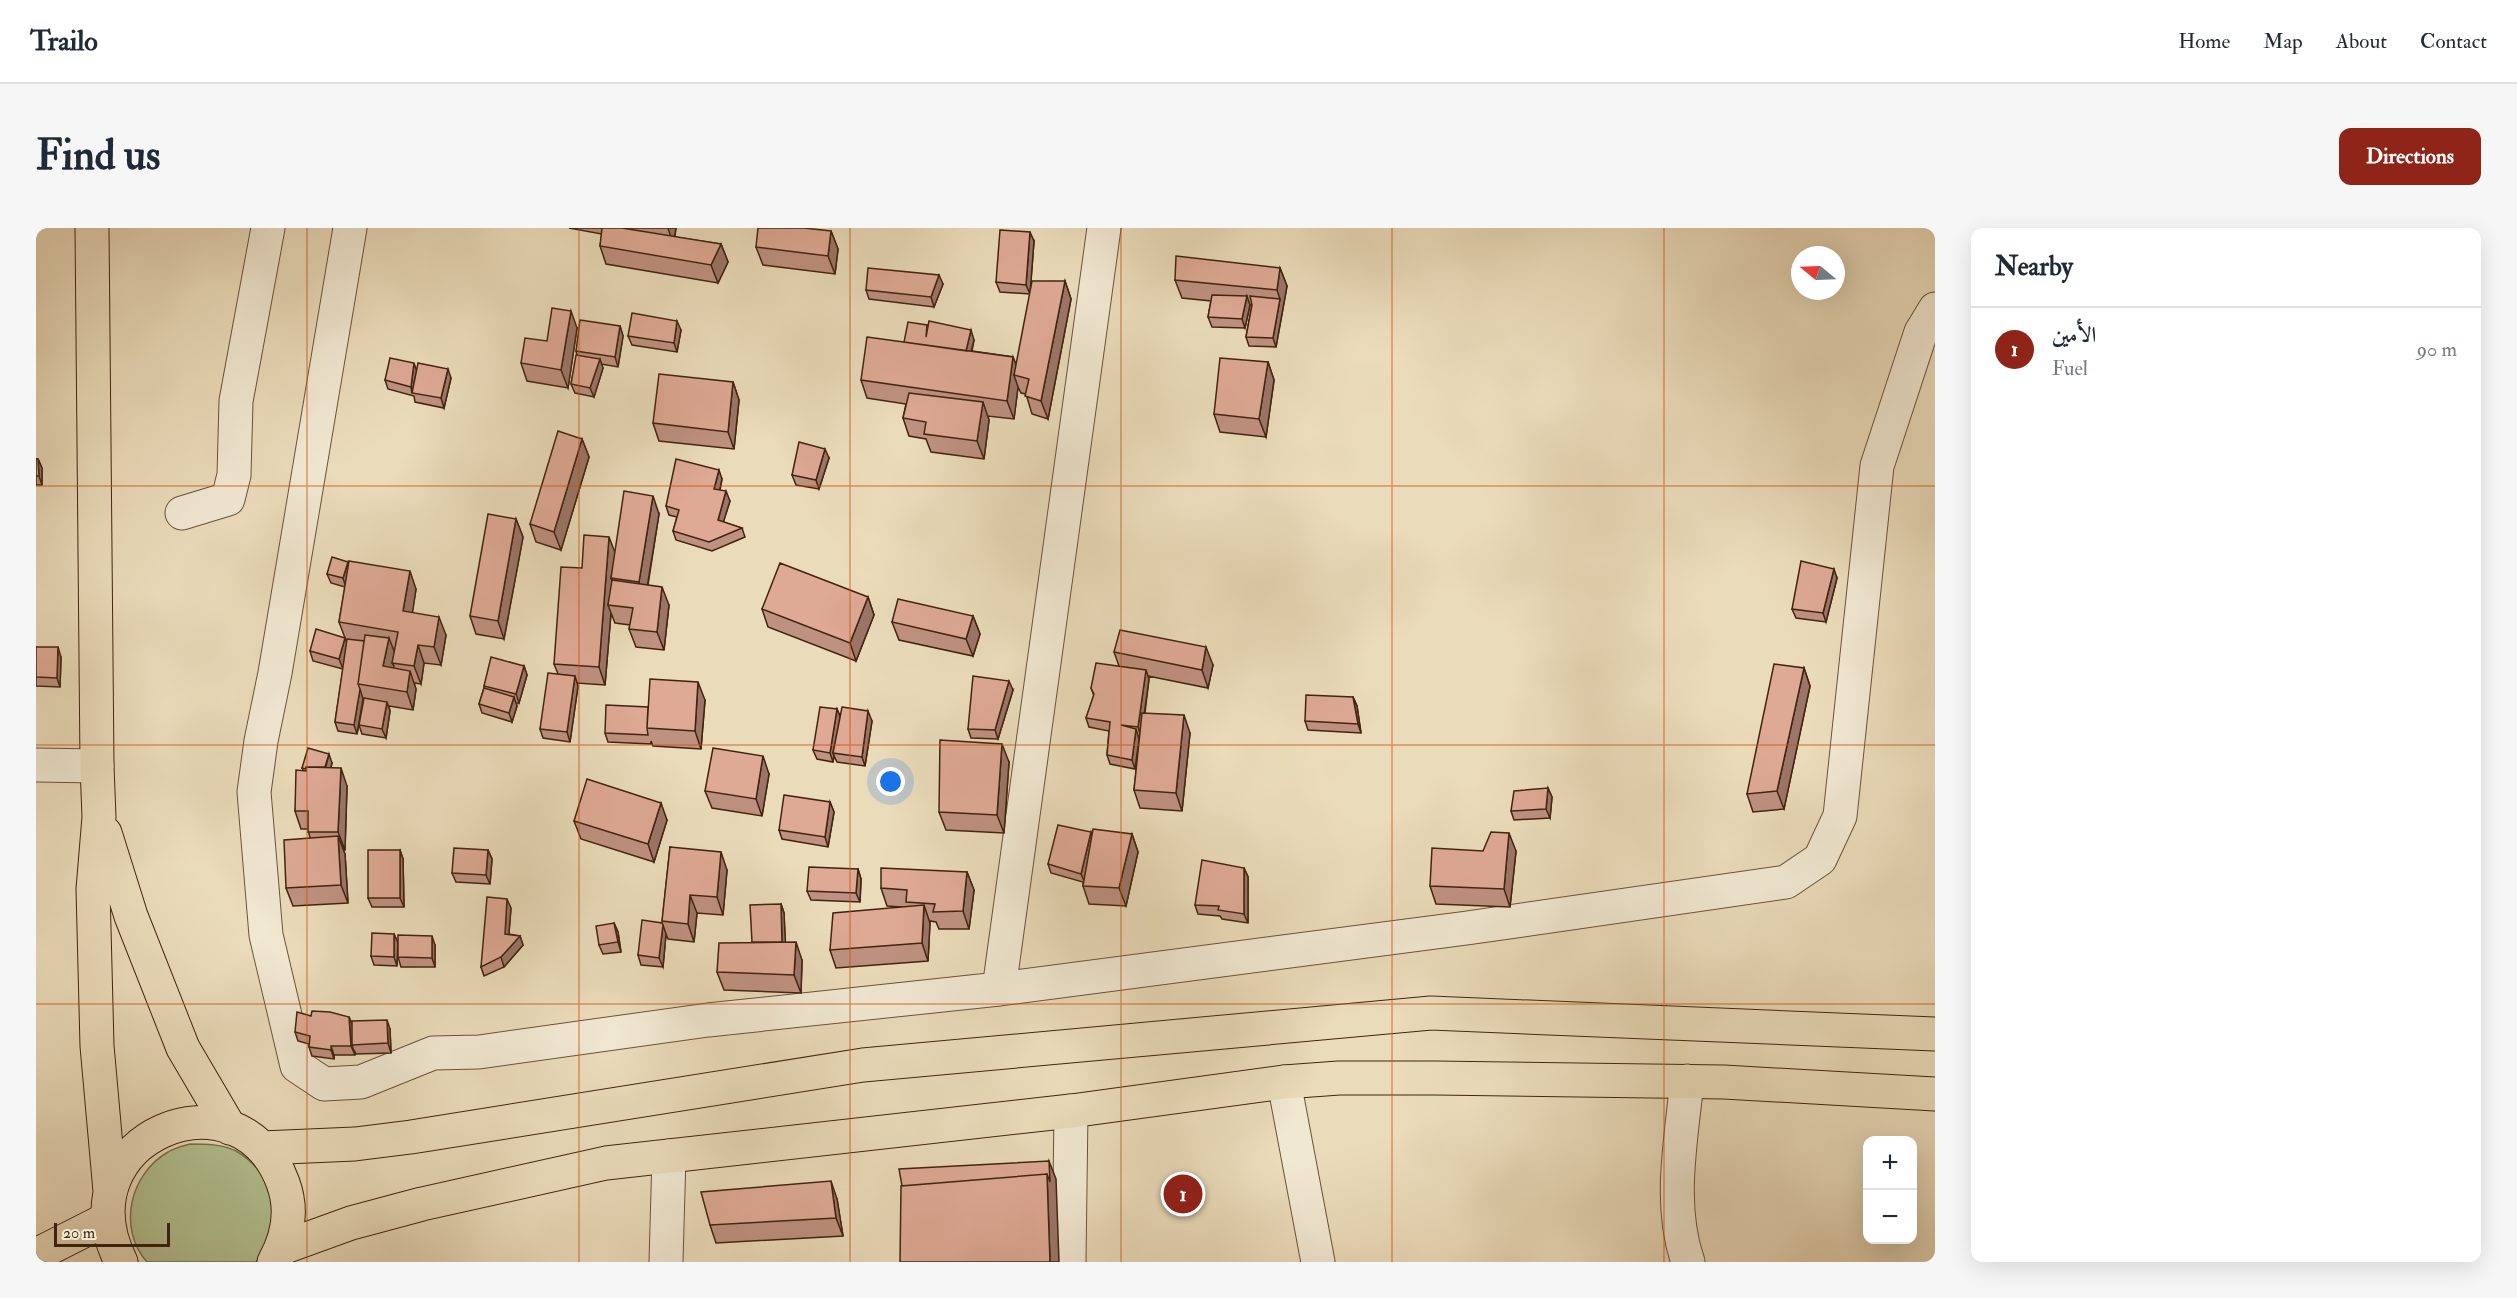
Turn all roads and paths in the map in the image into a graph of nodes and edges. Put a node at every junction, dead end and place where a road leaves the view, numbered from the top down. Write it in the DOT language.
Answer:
graph roads {
  1 [pos="92,228"];
  2 [pos="267,228"];
  3 [pos="350,228"];
  4 [pos="1104,228"];
  5 [pos="1935,309"];
  6 [pos="182,513"];
  7 [pos="36,765"];
  8 [pos="97,766"];
  9 [pos="99,817"];
  10 [pos="999,989"];
  11 [pos="1935,1034"];
  12 [pos="1284,1082"];
  13 [pos="1687,1082"];
  14 [pos="1935,1094"];
  15 [pos="1071,1111"];
  16 [pos="230,1128"];
  17 [pos="262,1148"];
  18 [pos="669,1156"];
  19 [pos="108,1205"];
  20 [pos="36,1254"];
  21 [pos="278,1255"];
  22 [pos="121,1262"];
  23 [pos="666,1262"];
  24 [pos="1069,1262"];
  25 [pos="1318,1262"];
  26 [pos="1688,1262"];
  1 -- 8 [label="main road"];
  2 -- 6 [label="street"];
  3 -- 10 [label="street"];
  4 -- 10 [label="street"];
  5 -- 10 [label="street"];
  7 -- 8 [label="street"];
  8 -- 9 [label="main road"];
  9 -- 16 [label="main road"];
  9 -- 19 [label="main road"];
  11 -- 17 [label="main road"];
  12 -- 13 [label="main road"];
  12 -- 15 [label="main road"];
  12 -- 25 [label="street"];
  13 -- 14 [label="main road"];
  13 -- 26 [label="street"];
  15 -- 18 [label="main road"];
  15 -- 24 [label="street"];
  16 -- 17 [label="main road"];
  16 -- 19 [label="main road"];
  17 -- 21 [label="main road"];
  18 -- 21 [label="main road"];
  18 -- 23 [label="street"];
  19 -- 20 [label="main road"];
  19 -- 22 [label="main road"];
}
